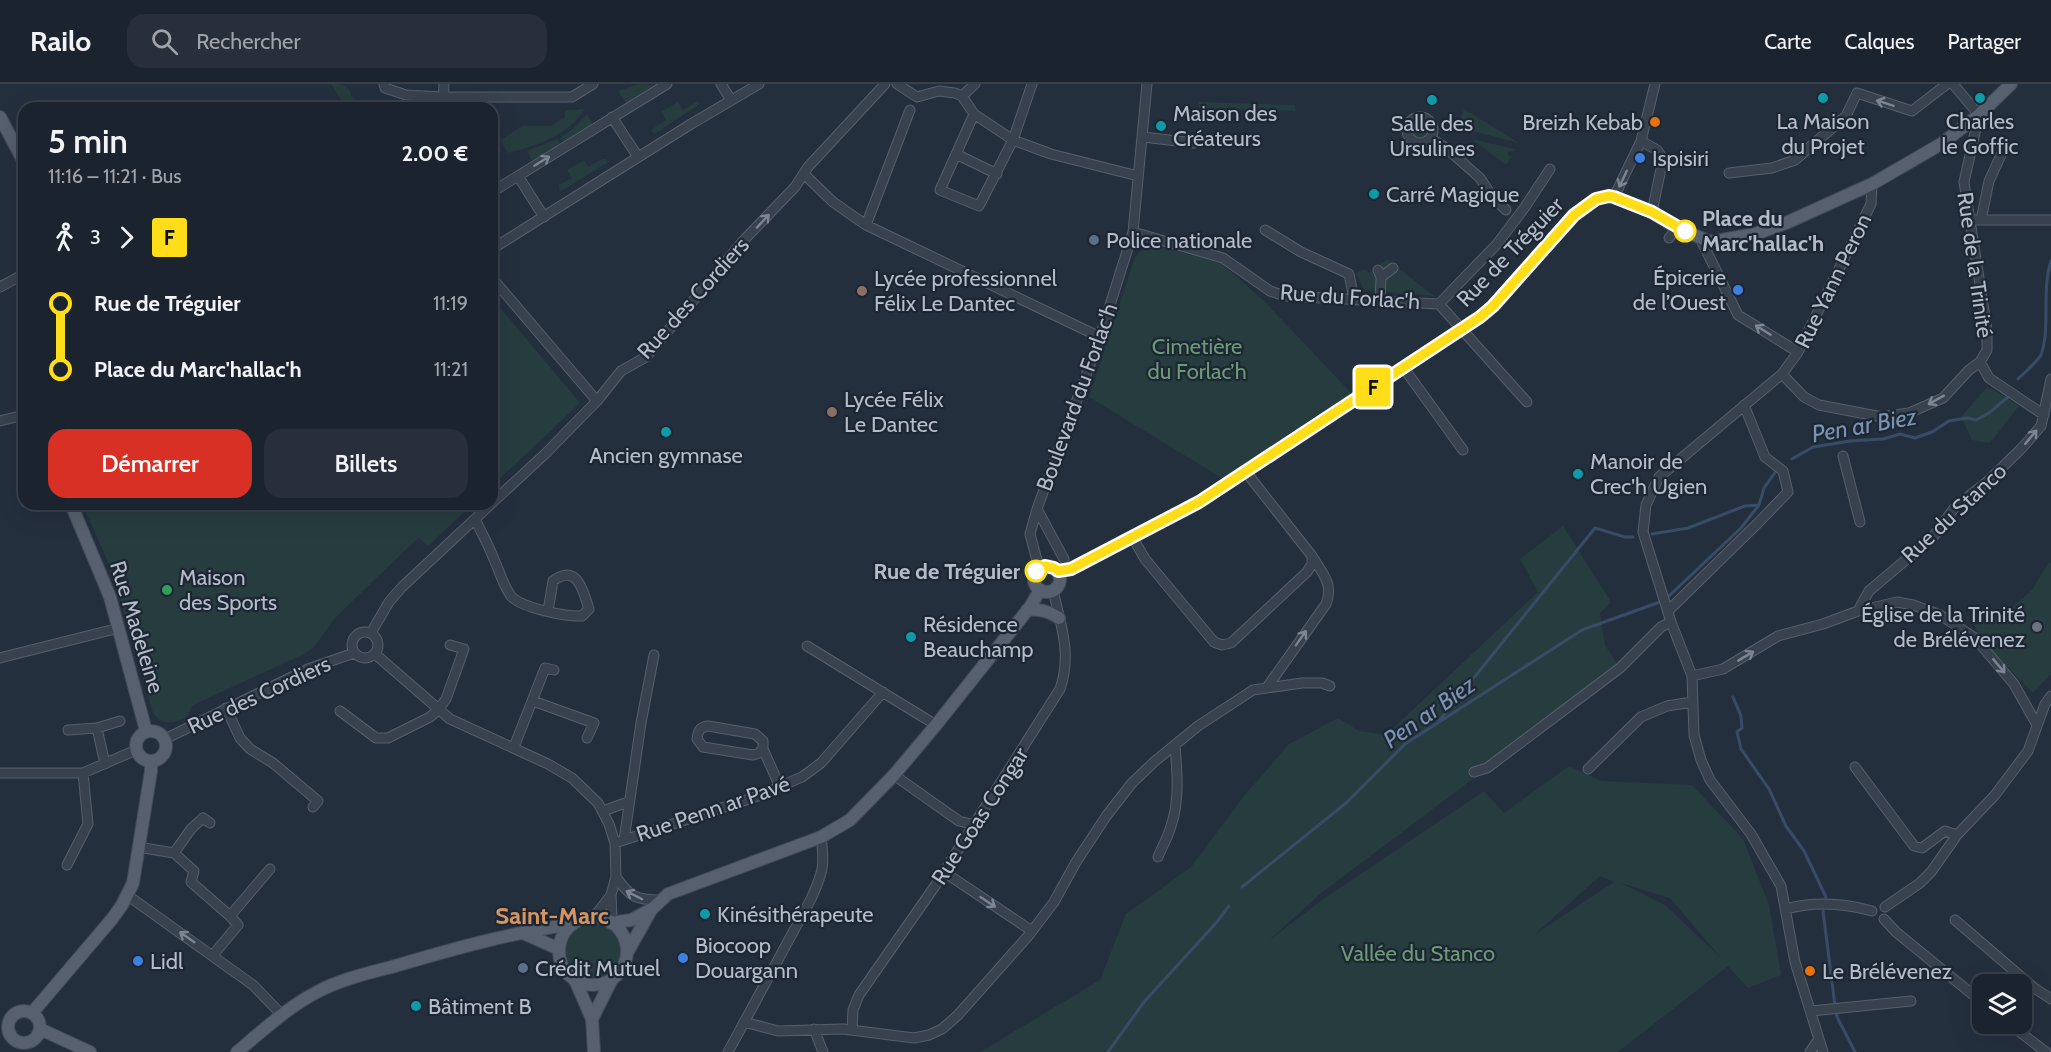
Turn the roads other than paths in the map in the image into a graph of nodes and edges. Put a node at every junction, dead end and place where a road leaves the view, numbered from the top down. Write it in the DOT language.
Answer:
graph roads {
  1 [pos="384,84"];
  2 [pos="444,84"];
  3 [pos="593,84"];
  4 [pos="667,84"];
  5 [pos="721,84"];
  6 [pos="759,84"];
  7 [pos="885,84"];
  8 [pos="897,84"];
  9 [pos="975,84"];
  10 [pos="1032,84"];
  11 [pos="1147,84"];
  12 [pos="1655,84"];
  13 [pos="1947,84"];
  14 [pos="1953,84"];
  15 [pos="2011,84"];
  16 [pos="962,96"];
  17 [pos="443,97"];
  18 [pos="731,100"];
  19 [pos="443,102"];
  20 [pos="910,110"];
  21 [pos="974,114"];
  22 [pos="1979,115"];
  23 [pos="0,117"];
  24 [pos="612,117"];
  25 [pos="1143,137"];
  26 [pos="1430,138"];
  27 [pos="1013,140"];
  28 [pos="1641,141"];
  29 [pos="1194,143"];
  30 [pos="18,151"];
  31 [pos="2002,153"];
  32 [pos="956,154"];
  33 [pos="638,157"];
  34 [pos="1550,169"];
  35 [pos="1729,173"];
  36 [pos="804,174"];
  37 [pos="997,174"];
  38 [pos="518,176"];
  39 [pos="1138,176"];
  40 [pos="1872,183"];
  41 [pos="498,188"];
  42 [pos="1614,197"];
  43 [pos="1652,212"];
  44 [pos="1512,215"];
  45 [pos="544,217"];
  46 [pos="1970,220"];
  47 [pos="1981,220"];
  48 [pos="2051,220"];
  49 [pos="866,225"];
  50 [pos="1677,228"];
  51 [pos="1265,230"];
  52 [pos="1133,232"];
  53 [pos="1669,238"];
  54 [pos="1702,243"];
  55 [pos="498,245"];
  56 [pos="1393,268"];
  57 [pos="18,277"];
  58 [pos="498,285"];
  59 [pos="0,287"];
  60 [pos="1354,299"];
  61 [pos="1380,301"];
  62 [pos="1438,304"];
  63 [pos="1462,328"];
  64 [pos="1100,337"];
  65 [pos="1798,352"];
  66 [pos="1980,362"];
  67 [pos="1403,367"];
  68 [pos="1782,374"];
  69 [pos="2051,379"];
  70 [pos="597,401"];
  71 [pos="1527,402"];
  72 [pos="1744,405"];
  73 [pos="2046,414"];
  74 [pos="18,416"];
  75 [pos="0,421"];
  76 [pos="1463,450"];
  77 [pos="1843,456"];
  78 [pos="1246,472"];
  79 [pos="498,498"];
  80 [pos="1037,509"];
  81 [pos="74,510"];
  82 [pos="485,510"];
  83 [pos="475,519"];
  84 [pos="1860,522"];
  85 [pos="1133,538"];
  86 [pos="1312,556"];
  87 [pos="1064,559"];
  88 [pos="1039,568"];
  89 [pos="1058,571"];
  90 [pos="1040,590"];
  91 [pos="1053,590"];
  92 [pos="1027,610"];
  93 [pos="548,611"];
  94 [pos="1668,611"];
  95 [pos="1858,611"];
  96 [pos="1059,618"];
  97 [pos="1671,622"];
  98 [pos="119,628"];
  99 [pos="371,633"];
  100 [pos="450,645"];
  101 [pos="807,646"];
  102 [pos="354,653"];
  103 [pos="375,654"];
  104 [pos="654,655"];
  105 [pos="0,658"];
  106 [pos="554,670"];
  107 [pos="1692,676"];
  108 [pos="1268,686"];
  109 [pos="1330,686"];
  110 [pos="883,692"];
  111 [pos="2051,696"];
  112 [pos="533,701"];
  113 [pos="1692,702"];
  114 [pos="2045,704"];
  115 [pos="2028,706"];
  116 [pos="226,708"];
  117 [pos="438,710"];
  118 [pos="340,711"];
  119 [pos="120,721"];
  120 [pos="936,725"];
  121 [pos="2037,725"];
  122 [pos="97,728"];
  123 [pos="68,730"];
  124 [pos="146,731"];
  125 [pos="587,738"];
  126 [pos="165,739"];
  127 [pos="1175,744"];
  128 [pos="514,747"];
  129 [pos="763,749"];
  130 [pos="136,750"];
  131 [pos="151,761"];
  132 [pos="105,764"];
  133 [pos="1855,767"];
  134 [pos="1588,769"];
  135 [pos="1474,772"];
  136 [pos="0,773"];
  137 [pos="83,773"];
  138 [pos="894,775"];
  139 [pos="780,787"];
  140 [pos="628,802"];
  141 [pos="313,807"];
  142 [pos="603,811"];
  143 [pos="210,823"];
  144 [pos="975,825"];
  145 [pos="1957,835"];
  146 [pos="821,837"];
  147 [pos="619,842"];
  148 [pos="138,847"];
  149 [pos="174,853"];
  150 [pos="1158,857"];
  151 [pos="67,865"];
  152 [pos="270,868"];
  153 [pos="944,872"];
  154 [pos="616,877"];
  155 [pos="127,895"];
  156 [pos="611,895"];
  157 [pos="656,905"];
  158 [pos="1885,907"];
  159 [pos="1786,909"];
  160 [pos="1872,911"];
  161 [pos="230,916"];
  162 [pos="592,917"];
  163 [pos="1884,920"];
  164 [pos="1955,920"];
  165 [pos="611,922"];
  166 [pos="573,924"];
  167 [pos="1032,932"];
  168 [pos="523,933"];
  169 [pos="559,949"];
  170 [pos="627,953"];
  171 [pos="213,955"];
  172 [pos="612,979"];
  173 [pos="575,980"];
  174 [pos="1972,994"];
  175 [pos="2051,999"];
  176 [pos="1911,1001"];
  177 [pos="1811,1011"];
  178 [pos="32,1013"];
  179 [pos="282,1015"];
  180 [pos="592,1019"];
  181 [pos="744,1022"];
  182 [pos="40,1029"];
  183 [pos="814,1029"];
  184 [pos="852,1030"];
  185 [pos="2022,1034"];
  186 [pos="1819,1039"];
  187 [pos="90,1052"];
  188 [pos="237,1052"];
  189 [pos="594,1052"];
  190 [pos="728,1052"];
  191 [pos="823,1052"];
  192 [pos="1810,1052"];
  193 [pos="1823,1052"];
  194 [pos="2046,1052"];
  1 -- 17 [label="street"];
  2 -- 17 [label="street"];
  3 -- 17 [label="street"];
  4 -- 24 [label="street"];
  5 -- 18 [label="street"];
  6 -- 18 [label="street"];
  7 -- 36 [label="street, Rue des Cordiers"];
  8 -- 16 [label="street"];
  9 -- 16 [label="street"];
  10 -- 27 [label="street"];
  11 -- 25 [label="street, Boulevard du Forlac'h"];
  12 -- 28 [label="street"];
  13 -- 35 [label="street, one-way"];
  14 -- 22 [label="street"];
  15 -- 22 [label="main road"];
  16 -- 21 [label="street"];
  17 -- 19 [label="street"];
  18 -- 33 [label="street"];
  20 -- 49 [label="street"];
  21 -- 27 [label="street"];
  21 -- 32 [label="street"];
  22 -- 40 [label="main road"];
  22 -- 46 [label="street, Rue de la Trinité"];
  23 -- 30 [label="main road"];
  24 -- 33 [label="street"];
  38 -- 24 [label="street, one-way"];
  25 -- 29 [label="street"];
  25 -- 39 [label="street, Boulevard du Forlac'h"];
  26 -- 44 [label="street"];
  27 -- 37 [label="street"];
  27 -- 39 [label="street"];
  28 -- 42 [label="street, one-way"];
  28 -- 43 [label="street"];
  31 -- 47 [label="street"];
  32 -- 37 [label="street"];
  32 -- 37 [label="street"];
  33 -- 45 [label="street"];
  34 -- 44 [label="street"];
  36 -- 49 [label="street"];
  70 -- 36 [label="street, Rue des Cordiers, one-way"];
  38 -- 41 [label="street"];
  38 -- 45 [label="street"];
  39 -- 52 [label="street, Boulevard du Forlac'h"];
  40 -- 54 [label="main road"];
  40 -- 65 [label="street, Rue Yann Peron"];
  42 -- 43 [label="main road"];
  42 -- 63 [label="main road, Rue de Tréguier"];
  43 -- 50 [label="main road"];
  44 -- 62 [label="street"];
  45 -- 55 [label="street"];
  46 -- 47 [label="street"];
  46 -- 66 [label="street, Rue de la Trinité"];
  47 -- 48 [label="street"];
  49 -- 64 [label="street"];
  50 -- 53 [label="street"];
  50 -- 54 [label="main road"];
  51 -- 60 [label="street"];
  52 -- 60 [label="street, Rue du Forlac'h"];
  52 -- 64 [label="street, Boulevard du Forlac'h"];
  65 -- 54 [label="street, one-way"];
  56 -- 61 [label="street"];
  57 -- 59 [label="street"];
  58 -- 70 [label="street"];
  60 -- 61 [label="street, Rue du Forlac'h"];
  61 -- 62 [label="street, Rue du Forlac'h"];
  62 -- 63 [label="street, Rue du Forlac'h"];
  63 -- 67 [label="main road, Rue de Tréguier"];
  63 -- 71 [label="street, Rue du Forlac'h"];
  64 -- 87 [label="street, Boulevard du Forlac'h"];
  65 -- 68 [label="street, Rue Yann Peron"];
  66 -- 68 [label="street, one-way"];
  66 -- 73 [label="street, Rue de la Trinité"];
  67 -- 76 [label="street"];
  67 -- 78 [label="main road, Rue de Tréguier"];
  68 -- 72 [label="street, Rue Yann Peron"];
  69 -- 73 [label="street, Rue du Stanco"];
  70 -- 79 [label="street, Rue des Cordiers"];
  72 -- 94 [label="street, Rue Yann Peron"];
  72 -- 94 [label="street"];
  95 -- 73 [label="street, Rue du Stanco, one-way"];
  74 -- 75 [label="street"];
  77 -- 84 [label="street"];
  78 -- 85 [label="main road, Rue de Tréguier"];
  78 -- 86 [label="street"];
  80 -- 88 [label="street, Boulevard du Forlac'h"];
  81 -- 98 [label="main road, Rue Madeleine"];
  82 -- 83 [label="street, Rue des Cordiers"];
  83 -- 93 [label="street"];
  83 -- 99 [label="street, Rue des Cordiers"];
  85 -- 86 [label="street"];
  85 -- 89 [label="main road, Rue de Tréguier"];
  108 -- 86 [label="street, one-way"];
  88 -- 89 [label="main road"];
  88 -- 90 [label="main road"];
  89 -- 91 [label="main road"];
  90 -- 91 [label="main road"];
  90 -- 92 [label="main road"];
  91 -- 96 [label="street, Rue Goas Congar"];
  92 -- 96 [label="main road"];
  92 -- 120 [label="main road"];
  93 -- 93 [label="street"];
  94 -- 97 [label="street"];
  107 -- 95 [label="street, one-way"];
  95 -- 115 [label="street, one-way"];
  96 -- 144 [label="street, Rue Goas Congar"];
  97 -- 107 [label="street"];
  97 -- 135 [label="street"];
  98 -- 105 [label="street"];
  98 -- 124 [label="main road, Rue Madeleine"];
  99 -- 102 [label="street"];
  99 -- 103 [label="street"];
  100 -- 117 [label="street"];
  101 -- 110 [label="street"];
  102 -- 103 [label="street"];
  102 -- 116 [label="street, Rue des Cordiers"];
  103 -- 117 [label="street"];
  104 -- 140 [label="street"];
  106 -- 112 [label="street"];
  107 -- 113 [label="street"];
  108 -- 109 [label="street"];
  108 -- 127 [label="street"];
  110 -- 120 [label="street"];
  110 -- 139 [label="street, Rue Penn ar Pavé"];
  111 -- 114 [label="street"];
  112 -- 125 [label="street"];
  112 -- 128 [label="street"];
  113 -- 134 [label="street"];
  113 -- 159 [label="street"];
  114 -- 115 [label="street"];
  114 -- 121 [label="street"];
  115 -- 121 [label="street"];
  116 -- 126 [label="street, Rue des Cordiers"];
  116 -- 141 [label="street"];
  117 -- 118 [label="street"];
  117 -- 128 [label="street"];
  119 -- 122 [label="street"];
  120 -- 138 [label="main road"];
  121 -- 145 [label="street"];
  122 -- 123 [label="street"];
  122 -- 132 [label="street"];
  124 -- 126 [label="main road"];
  124 -- 130 [label="main road"];
  126 -- 131 [label="main road"];
  127 -- 150 [label="street"];
  127 -- 167 [label="street"];
  128 -- 142 [label="street"];
  129 -- 129 [label="street"];
  129 -- 139 [label="street"];
  130 -- 131 [label="main road"];
  130 -- 132 [label="street"];
  131 -- 148 [label="main road"];
  132 -- 137 [label="street"];
  133 -- 145 [label="street"];
  136 -- 137 [label="street"];
  137 -- 151 [label="street"];
  138 -- 144 [label="street"];
  138 -- 146 [label="main road"];
  139 -- 147 [label="street, Rue Penn ar Pavé"];
  140 -- 142 [label="street"];
  140 -- 147 [label="street"];
  142 -- 147 [label="street"];
  143 -- 149 [label="street"];
  144 -- 153 [label="street, Rue Goas Congar"];
  145 -- 158 [label="street"];
  146 -- 157 [label="main road"];
  146 -- 181 [label="street"];
  147 -- 154 [label="street"];
  148 -- 149 [label="street"];
  148 -- 155 [label="main road"];
  149 -- 161 [label="street"];
  152 -- 161 [label="street"];
  153 -- 167 [label="street, one-way"];
  153 -- 184 [label="street, Rue Goas Congar"];
  154 -- 156 [label="street"];
  157 -- 154 [label="street, one-way"];
  171 -- 155 [label="street, one-way"];
  155 -- 178 [label="main road"];
  156 -- 162 [label="street"];
  156 -- 165 [label="street"];
  157 -- 165 [label="main road"];
  157 -- 170 [label="main road"];
  158 -- 160 [label="street"];
  158 -- 163 [label="street"];
  159 -- 160 [label="street"];
  159 -- 177 [label="street"];
  160 -- 163 [label="street"];
  161 -- 171 [label="street"];
  162 -- 165 [label="main road"];
  162 -- 166 [label="main road"];
  163 -- 174 [label="street"];
  164 -- 175 [label="street"];
  165 -- 170 [label="main road"];
  166 -- 168 [label="main road"];
  166 -- 169 [label="main road"];
  167 -- 184 [label="street"];
  168 -- 169 [label="main road"];
  168 -- 179 [label="main road"];
  169 -- 173 [label="main road"];
  170 -- 172 [label="main road"];
  171 -- 179 [label="street"];
  172 -- 173 [label="main road"];
  172 -- 180 [label="main road"];
  173 -- 180 [label="main road"];
  176 -- 177 [label="street"];
  177 -- 186 [label="street"];
  178 -- 182 [label="main road"];
  178 -- 182 [label="main road"];
  179 -- 188 [label="main road"];
  180 -- 189 [label="main road"];
  181 -- 183 [label="street"];
  181 -- 190 [label="street"];
  182 -- 187 [label="main road"];
  183 -- 184 [label="street"];
  183 -- 191 [label="street"];
  185 -- 194 [label="street"];
  186 -- 192 [label="street"];
  186 -- 193 [label="street"];
}
